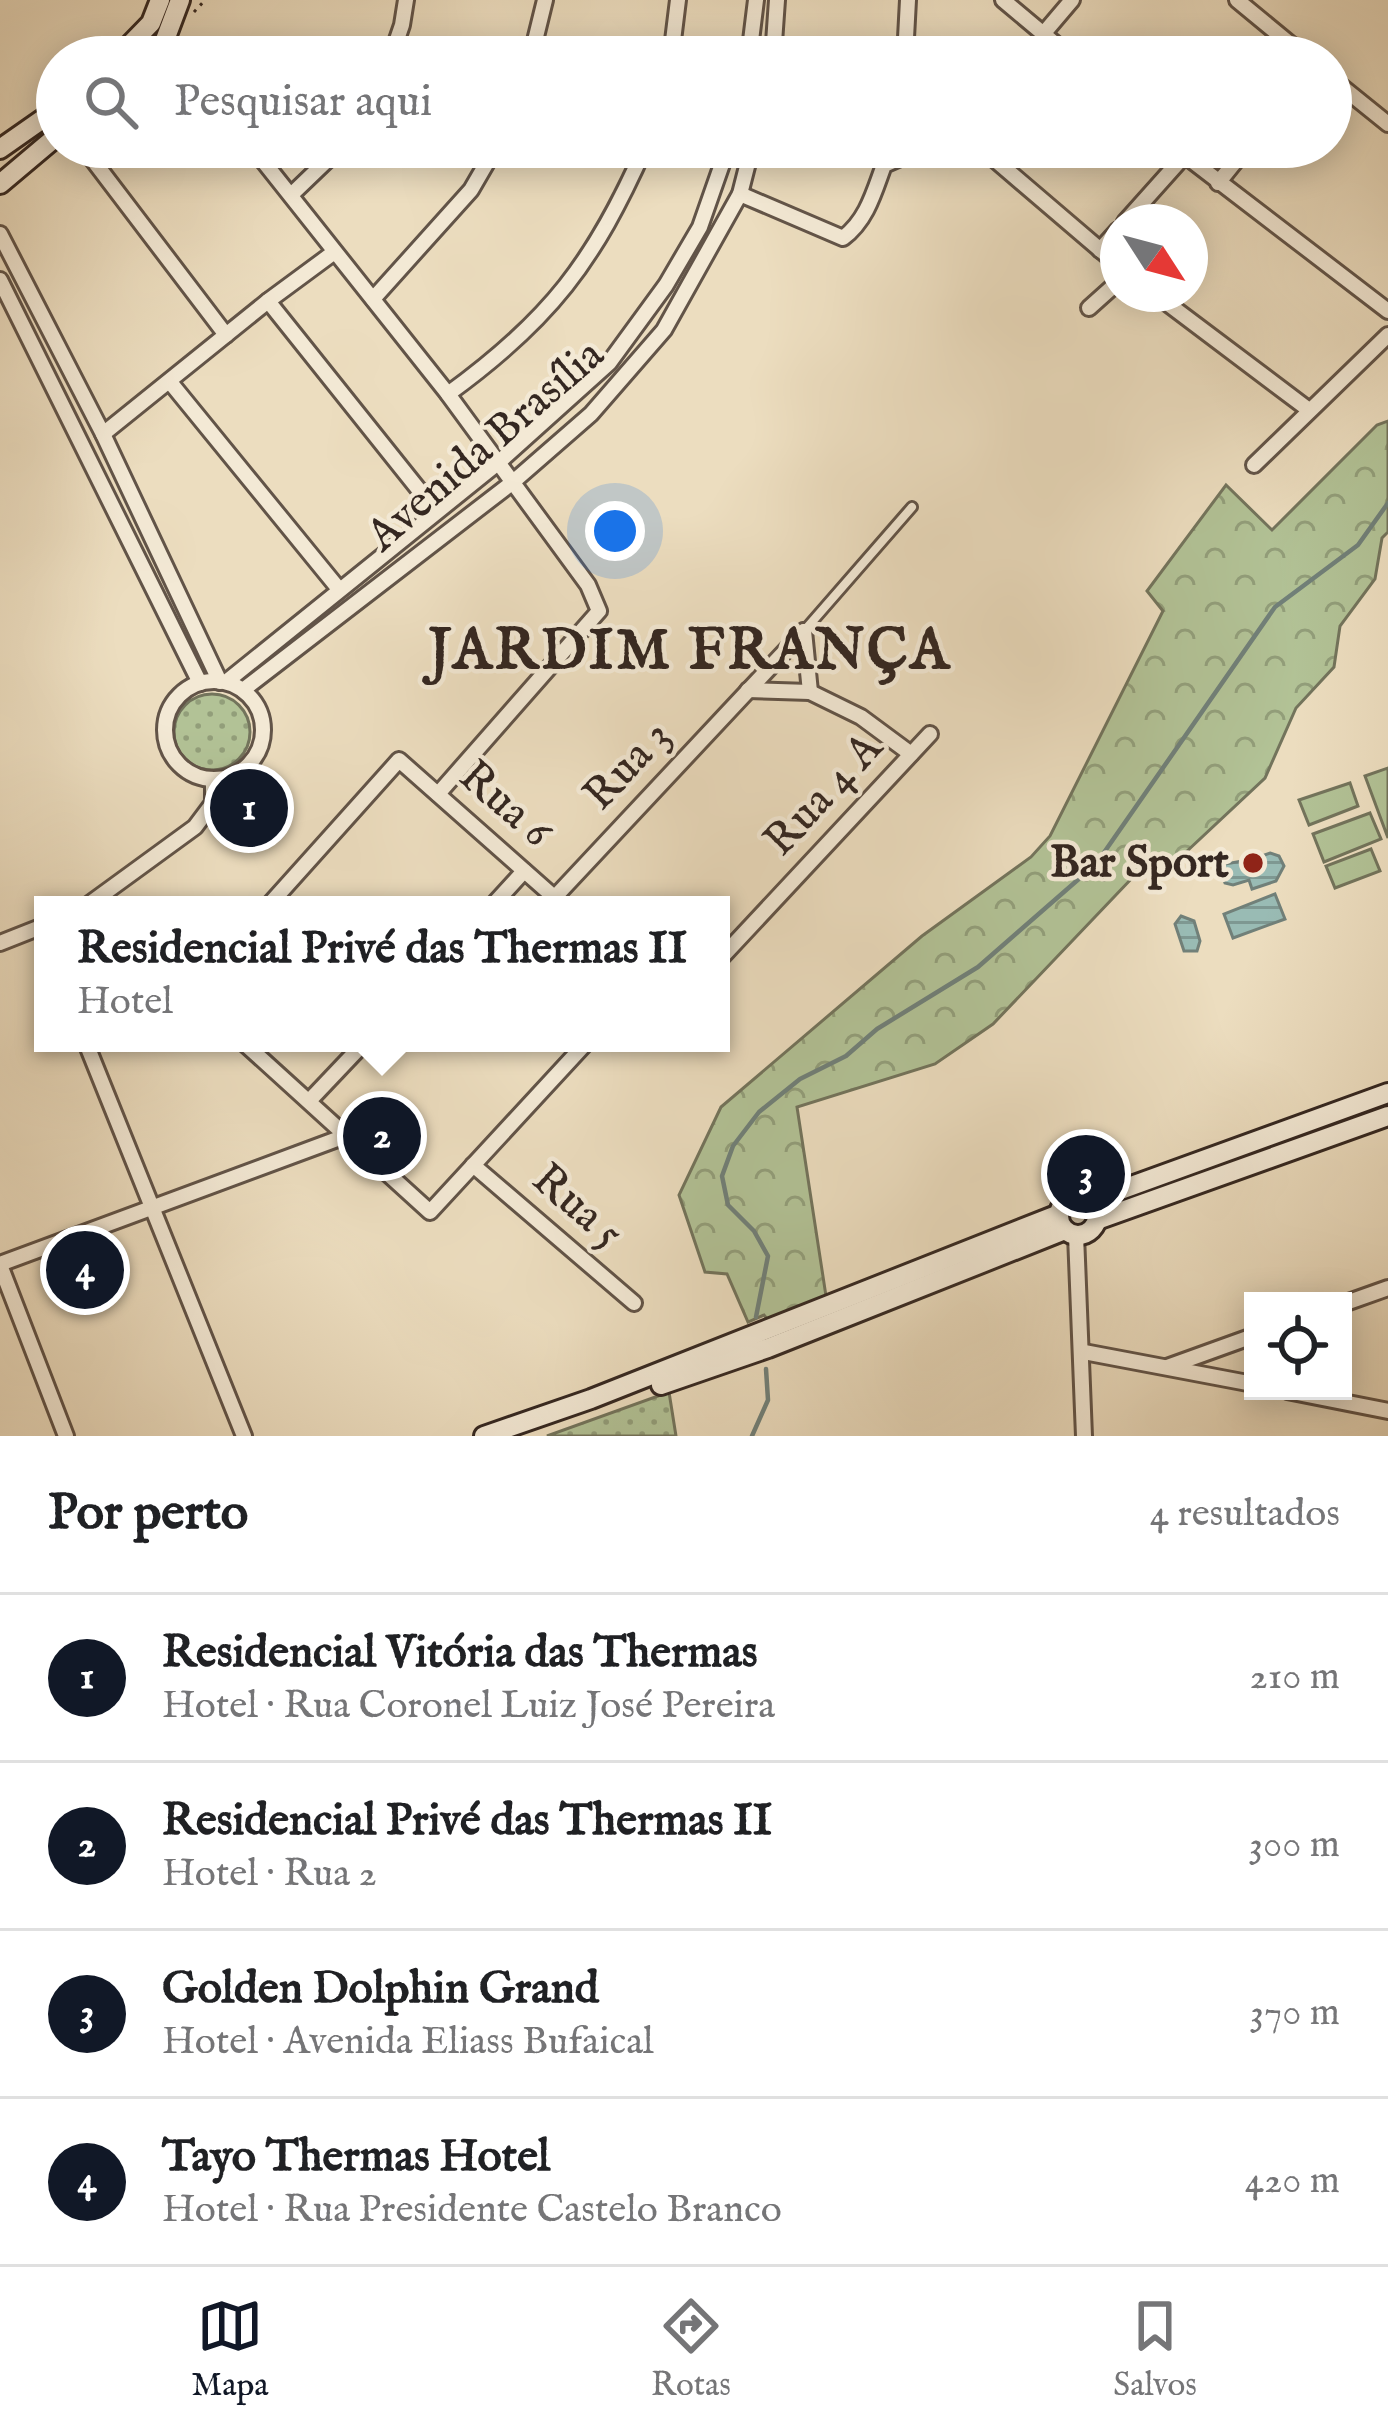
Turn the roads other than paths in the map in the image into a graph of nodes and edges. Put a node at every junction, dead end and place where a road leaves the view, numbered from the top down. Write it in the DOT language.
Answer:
graph roads {
  1 [pos="160,0"];
  2 [pos="180,0"];
  3 [pos="406,0"];
  4 [pos="545,0"];
  5 [pos="678,0"];
  6 [pos="756,0"];
  7 [pos="777,0"];
  8 [pos="908,0"];
  9 [pos="1003,0"];
  10 [pos="1072,0"];
  11 [pos="1238,0"];
  12 [pos="1044,33"];
  13 [pos="138,36"];
  14 [pos="166,36"];
  15 [pos="398,36"];
  16 [pos="536,36"];
  17 [pos="674,36"];
  18 [pos="752,36"];
  19 [pos="774,36"];
  20 [pos="905,36"];
  21 [pos="1047,36"];
  22 [pos="1281,36"];
  23 [pos="1352,95"];
  24 [pos="36,124"];
  25 [pos="1388,124"];
  26 [pos="0,149"];
  27 [pos="36,154"];
  28 [pos="99,168"];
  29 [pos="269,168"];
  30 [pos="319,168"];
  31 [pos="484,168"];
  32 [pos="636,168"];
  33 [pos="721,168"];
  34 [pos="747,168"];
  35 [pos="883,168"];
  36 [pos="1004,168"];
  37 [pos="1167,168"];
  38 [pos="1199,168"];
  39 [pos="1230,168"];
  40 [pos="1218,183"];
  41 [pos="0,184"];
  42 [pos="740,194"];
  43 [pos="291,195"];
  44 [pos="1139,204"];
  45 [pos="0,234"];
  46 [pos="1100,250"];
  47 [pos="333,254"];
  48 [pos="0,280"];
  49 [pos="1100,298"];
  50 [pos="373,299"];
  51 [pos="268,301"];
  52 [pos="1089,308"];
  53 [pos="1388,311"];
  54 [pos="1179,312"];
  55 [pos="1388,334"];
  56 [pos="226,335"];
  57 [pos="170,382"];
  58 [pos="448,394"];
  59 [pos="1310,410"];
  60 [pos="104,434"];
  61 [pos="499,462"];
  62 [pos="1254,465"];
  63 [pos="513,482"];
  64 [pos="912,507"];
  65 [pos="435,510"];
  66 [pos="338,588"];
  67 [pos="804,632"];
  68 [pos="223,682"];
  69 [pos="200,683"];
  70 [pos="243,690"];
  71 [pos="748,690"];
  72 [pos="810,692"];
  73 [pos="930,734"];
  74 [pos="911,754"];
  75 [pos="213,780"];
  76 [pos="438,794"];
  77 [pos="524,871"];
  78 [pos="102,896"];
  79 [pos="276,896"];
  80 [pos="501,896"];
  81 [pos="553,896"];
  82 [pos="563,896"];
  83 [pos="34,932"];
  84 [pos="0,943"];
  85 [pos="730,948"];
  86 [pos="90,1052"];
  87 [pos="254,1052"];
  88 [pos="355,1052"];
  89 [pos="578,1052"];
  90 [pos="1388,1093"];
  91 [pos="310,1100"];
  92 [pos="1388,1116"];
  93 [pos="348,1135"];
  94 [pos="473,1165"];
  95 [pos="1090,1201"];
  96 [pos="153,1208"];
  97 [pos="1097,1220"];
  98 [pos="1067,1226"];
  99 [pos="0,1264"];
  100 [pos="1388,1288"];
  101 [pos="1352,1301"];
  102 [pos="634,1303"];
  103 [pos="1244,1339"];
  104 [pos="1084,1352"];
  105 [pos="1166,1367"];
  106 [pos="1244,1382"];
  107 [pos="1332,1400"];
  108 [pos="1388,1411"];
  109 [pos="67,1436"];
  110 [pos="244,1436"];
  111 [pos="484,1436"];
  112 [pos="1084,1436"];
  1 -- 13 [label="main road"];
  2 -- 14 [label="main road"];
  3 -- 15 [label="street"];
  4 -- 16 [label="street"];
  5 -- 17 [label="street"];
  6 -- 18 [label="street"];
  7 -- 19 [label="street"];
  8 -- 20 [label="street"];
  9 -- 12 [label="street"];
  10 -- 12 [label="street"];
  11 -- 22 [label="street"];
  12 -- 21 [label="street"];
  23 -- 25 [label="street"];
  24 -- 26 [label="main road"];
  27 -- 41 [label="main road"];
  28 -- 56 [label="street"];
  29 -- 43 [label="street"];
  30 -- 43 [label="street"];
  31 -- 50 [label="street"];
  32 -- 58 [label="street"];
  33 -- 61 [label="street, Avenida Brasília"];
  34 -- 42 [label="street, Avenida Brasília"];
  35 -- 42 [label="street"];
  36 -- 46 [label="street"];
  37 -- 44 [label="street"];
  38 -- 40 [label="street"];
  39 -- 40 [label="street"];
  40 -- 53 [label="street"];
  42 -- 63 [label="street, Avenida Brasília"];
  43 -- 47 [label="street"];
  45 -- 60 [label="street"];
  47 -- 50 [label="street"];
  47 -- 51 [label="street"];
  48 -- 69 [label="street"];
  49 -- 52 [label="street"];
  50 -- 58 [label="street"];
  51 -- 56 [label="street"];
  51 -- 65 [label="street"];
  54 -- 59 [label="street"];
  55 -- 59 [label="street"];
  56 -- 57 [label="street"];
  57 -- 60 [label="street"];
  57 -- 66 [label="street"];
  58 -- 61 [label="street"];
  59 -- 62 [label="street"];
  60 -- 68 [label="street"];
  61 -- 63 [label="street"];
  61 -- 65 [label="street, Avenida Brasília"];
  63 -- 70 [label="street, Avenida Brasília"];
  63 -- 76 [label="street"];
  64 -- 67 [label="lane"];
  65 -- 66 [label="street, Avenida Brasília"];
  66 -- 68 [label="street, Avenida Brasília"];
  67 -- 71 [label="street, Rua 3"];
  67 -- 72 [label="street"];
  68 -- 69 [label="street"];
  68 -- 70 [label="street"];
  69 -- 75 [label="street"];
  70 -- 75 [label="street"];
  71 -- 72 [label="street"];
  71 -- 82 [label="street, Rua 3"];
  72 -- 74 [label="street"];
  73 -- 74 [label="street, Rua 4 A"];
  74 -- 85 [label="street, Rua 4 A"];
  75 -- 78 [label="street"];
  76 -- 77 [label="street, Rua 6"];
  76 -- 79 [label="street, Rua 6"];
  77 -- 80 [label="street"];
  77 -- 81 [label="street, Rua 6"];
  83 -- 84 [label="street"];
  86 -- 96 [label="street"];
  87 -- 91 [label="street"];
  88 -- 91 [label="street"];
  89 -- 94 [label="street"];
  90 -- 95 [label="main road"];
  91 -- 93 [label="street"];
  92 -- 97 [label="main road"];
  93 -- 94 [label="street"];
  93 -- 96 [label="street"];
  94 -- 102 [label="street, Rua 5"];
  95 -- 97 [label="main road"];
  95 -- 98 [label="main road"];
  96 -- 99 [label="street"];
  96 -- 110 [label="street"];
  97 -- 98 [label="main road"];
  98 -- 104 [label="street"];
  98 -- 111 [label="main road"];
  99 -- 109 [label="street"];
  100 -- 101 [label="street"];
  103 -- 105 [label="street"];
  104 -- 105 [label="street"];
  104 -- 112 [label="street"];
  105 -- 106 [label="street"];
  107 -- 108 [label="street"];
}
